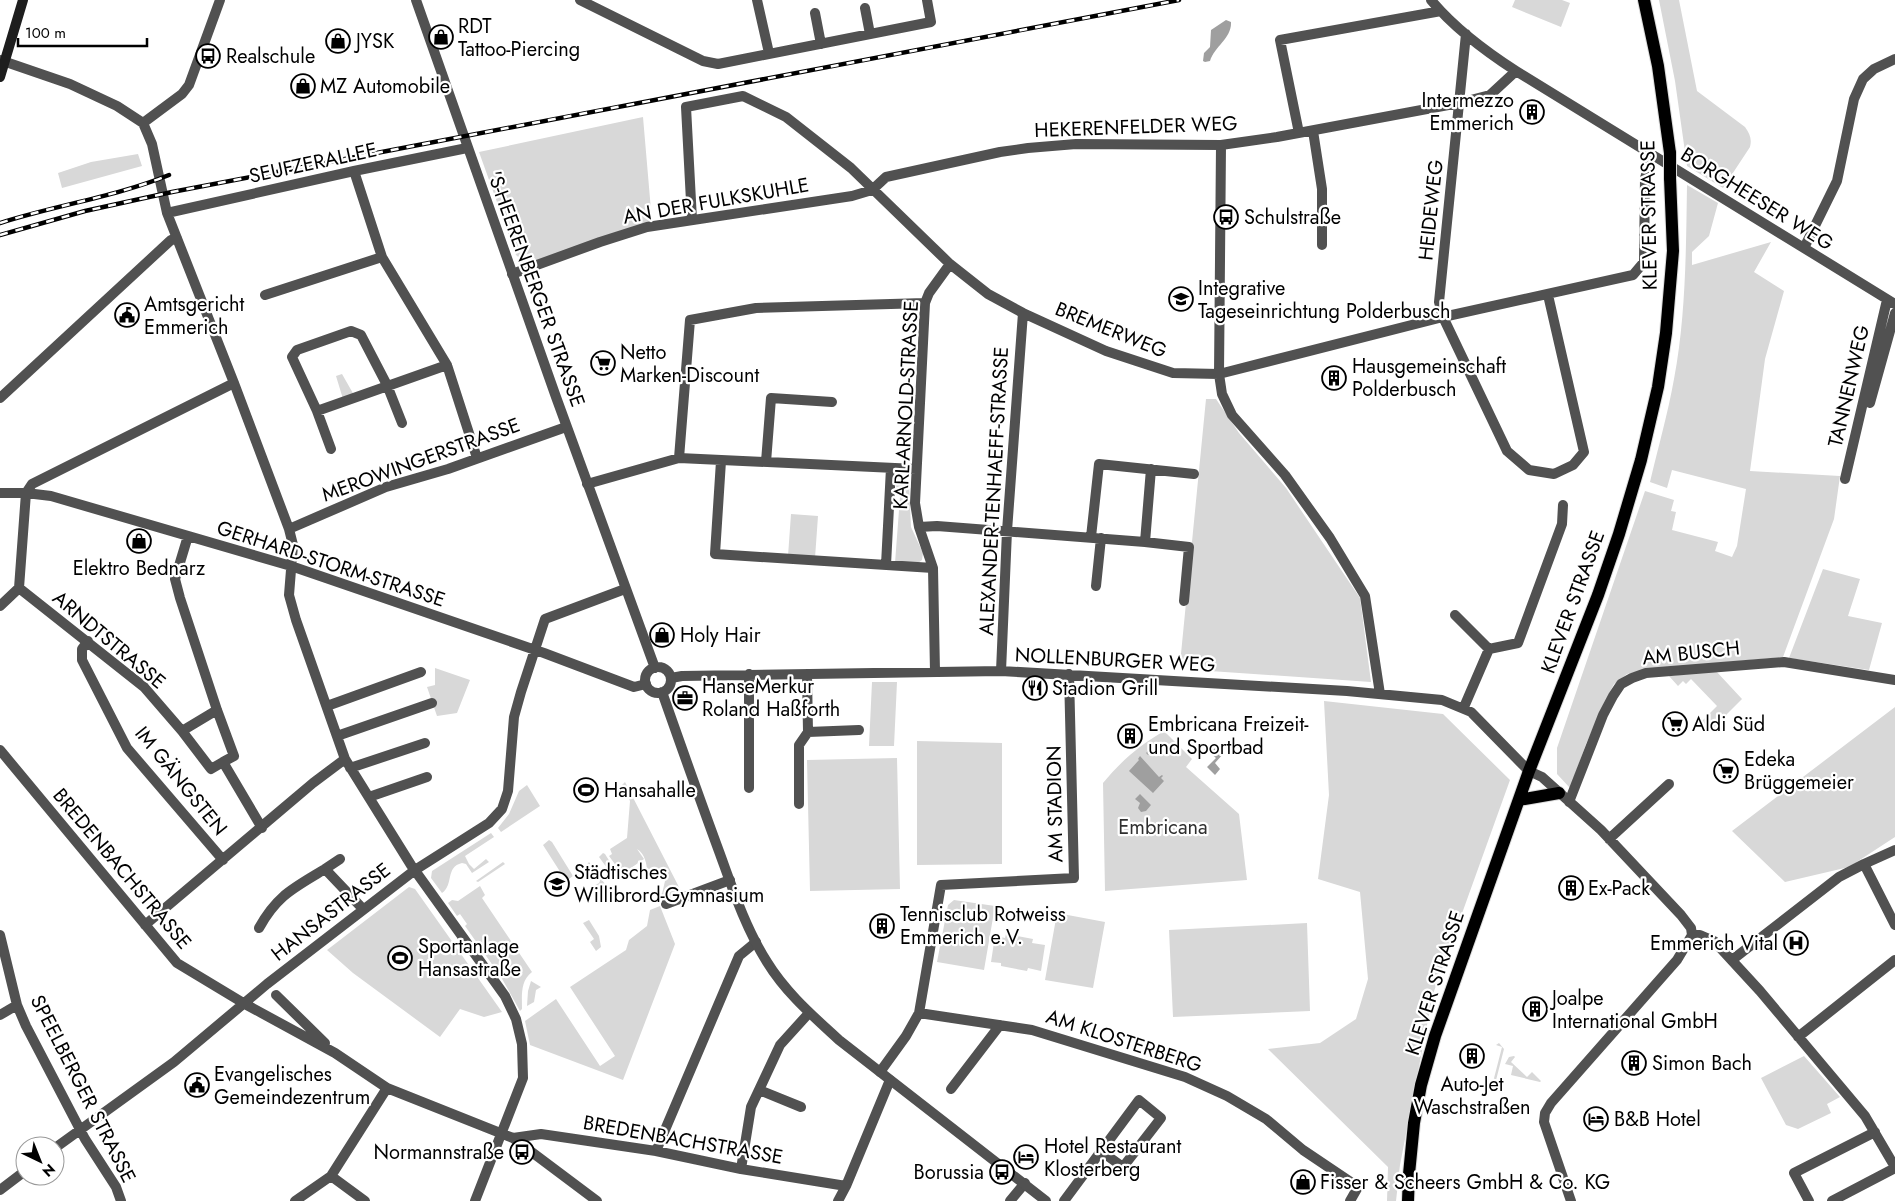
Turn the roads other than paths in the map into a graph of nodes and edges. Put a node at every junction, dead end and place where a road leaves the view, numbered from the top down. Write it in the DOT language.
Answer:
graph roads {
  1 [pos="23,0"];
  2 [pos="220,0"];
  3 [pos="416,0"];
  4 [pos="580,0"];
  5 [pos="757,0"];
  6 [pos="927,0"];
  7 [pos="1431,0"];
  8 [pos="1644,0"];
  9 [pos="865,8"];
  10 [pos="1441,11"];
  11 [pos="815,13"];
  12 [pos="870,34"];
  13 [pos="1466,34"];
  14 [pos="821,44"];
  15 [pos="769,53"];
  16 [pos="2,60"];
  17 [pos="1895,60"];
  18 [pos="1516,71"];
  19 [pos="0,77"];
  20 [pos="1459,103"];
  21 [pos="143,123"];
  22 [pos="1313,131"];
  23 [pos="1298,133"];
  24 [pos="1221,145"];
  25 [pos="467,148"];
  26 [pos="1652,156"];
  27 [pos="354,171"];
  28 [pos="872,190"];
  29 [pos="167,213"];
  30 [pos="692,220"];
  31 [pos="176,238"];
  32 [pos="1322,245"];
  33 [pos="1804,248"];
  34 [pos="382,257"];
  35 [pos="950,264"];
  36 [pos="512,274"];
  37 [pos="265,295"];
  38 [pos="1548,295"];
  39 [pos="1891,302"];
  40 [pos="925,303"];
  41 [pos="1895,312"];
  42 [pos="1023,313"];
  43 [pos="1443,317"];
  44 [pos="447,365"];
  45 [pos="1219,374"];
  46 [pos="234,383"];
  47 [pos="387,385"];
  48 [pos="0,398"];
  49 [pos="832,402"];
  50 [pos="317,411"];
  51 [pos="402,424"];
  52 [pos="566,427"];
  53 [pos="1859,442"];
  54 [pos="331,449"];
  55 [pos="477,458"];
  56 [pos="679,458"];
  57 [pos="720,461"];
  58 [pos="766,462"];
  59 [pos="891,468"];
  60 [pos="916,469"];
  61 [pos="1151,469"];
  62 [pos="1194,474"];
  63 [pos="1845,480"];
  64 [pos="587,484"];
  65 [pos="26,492"];
  66 [pos="0,493"];
  67 [pos="1563,505"];
  68 [pos="919,527"];
  69 [pos="289,529"];
  70 [pos="1007,531"];
  71 [pos="188,536"];
  72 [pos="1096,537"];
  73 [pos="1145,542"];
  74 [pos="886,564"];
  75 [pos="291,566"];
  76 [pos="933,568"];
  77 [pos="1096,586"];
  78 [pos="19,588"];
  79 [pos="625,589"];
  80 [pos="1184,601"];
  81 [pos="0,606"];
  82 [pos="1455,615"];
  83 [pos="88,641"];
  84 [pos="1489,649"];
  85 [pos="534,650"];
  86 [pos="654,668"];
  87 [pos="1001,671"];
  88 [pos="421,672"];
  89 [pos="935,672"];
  90 [pos="749,674"];
  91 [pos="807,674"];
  92 [pos="1069,674"];
  93 [pos="670,678"];
  94 [pos="1895,680"];
  95 [pos="646,684"];
  96 [pos="662,692"];
  97 [pos="1380,694"];
  98 [pos="432,703"];
  99 [pos="327,706"];
  100 [pos="1464,707"];
  101 [pos="217,710"];
  102 [pos="858,730"];
  103 [pos="182,731"];
  104 [pos="808,732"];
  105 [pos="337,736"];
  106 [pos="425,743"];
  107 [pos="0,750"];
  108 [pos="223,762"];
  109 [pos="348,763"];
  110 [pos="1529,771"];
  111 [pos="428,777"];
  112 [pos="1670,784"];
  113 [pos="749,788"];
  114 [pos="1559,793"];
  115 [pos="369,797"];
  116 [pos="1519,800"];
  117 [pos="1568,802"];
  118 [pos="799,804"];
  119 [pos="262,828"];
  120 [pos="1609,839"];
  121 [pos="1895,850"];
  122 [pos="340,859"];
  123 [pos="223,860"];
  124 [pos="1864,864"];
  125 [pos="325,869"];
  126 [pos="415,870"];
  127 [pos="730,880"];
  128 [pos="666,904"];
  129 [pos="363,909"];
  130 [pos="145,925"];
  131 [pos="1895,925"];
  132 [pos="259,928"];
  133 [pos="0,935"];
  134 [pos="1692,935"];
  135 [pos="756,942"];
  136 [pos="1732,960"];
  137 [pos="1895,960"];
  138 [pos="276,995"];
  139 [pos="245,1004"];
  140 [pos="17,1005"];
  141 [pos="809,1013"];
  142 [pos="919,1014"];
  143 [pos="0,1015"];
  144 [pos="1000,1024"];
  145 [pos="1798,1037"];
  146 [pos="335,1053"];
  147 [pos="880,1072"];
  148 [pos="890,1080"];
  149 [pos="387,1088"];
  150 [pos="951,1089"];
  151 [pos="759,1090"];
  152 [pos="801,1107"];
  153 [pos="80,1129"];
  154 [pos="501,1132"];
  155 [pos="1875,1132"];
  156 [pos="513,1138"];
  157 [pos="65,1140"];
  158 [pos="656,1151"];
  159 [pos="1102,1152"];
  160 [pos="1895,1168"];
  161 [pos="741,1169"];
  162 [pos="332,1176"];
  163 [pos="15,1178"];
  164 [pos="1025,1184"];
  165 [pos="846,1186"];
  166 [pos="0,1190"];
  167 [pos="121,1201"];
  168 [pos="295,1201"];
  169 [pos="365,1201"];
  170 [pos="475,1201"];
  171 [pos="597,1201"];
  172 [pos="838,1201"];
  173 [pos="1010,1201"];
  174 [pos="1046,1201"];
  175 [pos="1064,1201"];
  176 [pos="1350,1201"];
  177 [pos="1408,1201"];
  178 [pos="1571,1201"];
  179 [pos="1809,1201"];
  180 [pos="1832,1201"];
  1 -- 16 [label="main road"];
  2 -- 21 [label="street"];
  3 -- 25 [label="street, 'S-HEERENBERGER STRASSE"];
  4 -- 15 [label="street"];
  5 -- 15 [label="street"];
  6 -- 12 [label="street"];
  7 -- 10 [label="street, BORGHEESER WEG"];
  8 -- 110 [label="main road, KLEVER STRASSE, bridge"];
  9 -- 12 [label="street"];
  10 -- 13 [label="street, BORGHEESER WEG"];
  10 -- 23 [label="street"];
  11 -- 14 [label="street"];
  12 -- 14 [label="street"];
  13 -- 18 [label="street, BORGHEESER WEG"];
  13 -- 20 [label="street, HEIDEWEG"];
  14 -- 15 [label="street"];
  16 -- 19 [label="main road"];
  16 -- 21 [label="street"];
  17 -- 33 [label="street"];
  18 -- 20 [label="street, HEKERENFELDER WEG"];
  18 -- 26 [label="street, BORGHEESER WEG"];
  20 -- 22 [label="street, HEKERENFELDER WEG"];
  20 -- 43 [label="street, HEIDEWEG"];
  21 -- 29 [label="street"];
  22 -- 23 [label="street, HEKERENFELDER WEG"];
  22 -- 32 [label="street"];
  23 -- 24 [label="street, HEKERENFELDER WEG"];
  24 -- 28 [label="street, HEKERENFELDER WEG"];
  24 -- 45 [label="street"];
  25 -- 27 [label="street, SEUFZERALLEE"];
  25 -- 36 [label="street, 'S-HEERENBERGER STRASSE"];
  26 -- 33 [label="street, BORGHEESER WEG"];
  26 -- 38 [label="street, BREMERWEG"];
  27 -- 29 [label="street, SEUFZERALLEE"];
  27 -- 34 [label="street"];
  28 -- 30 [label="street, AN DER FULKSKUHLE"];
  28 -- 30 [label="street, BREMERWEG"];
  28 -- 35 [label="street, BREMERWEG"];
  29 -- 31 [label="street"];
  30 -- 36 [label="street, AN DER FULKSKUHLE"];
  31 -- 46 [label="street"];
  31 -- 48 [label="street"];
  33 -- 39 [label="street, BORGHEESER WEG"];
  34 -- 37 [label="street"];
  34 -- 44 [label="street"];
  35 -- 40 [label="street, KARL-ARNOLD-STRASSE"];
  35 -- 42 [label="street, BREMERWEG"];
  36 -- 52 [label="street, 'S-HEERENBERGER STRASSE"];
  38 -- 43 [label="street, BREMERWEG"];
  38 -- 43 [label="street, HEIDEWEG"];
  39 -- 63 [label="street, TANNENWEG"];
  40 -- 56 [label="street"];
  40 -- 60 [label="street, KARL-ARNOLD-STRASSE"];
  41 -- 53 [label="street, TANNENWEG"];
  42 -- 45 [label="street, BREMERWEG"];
  42 -- 70 [label="street, ALEXANDER-TENHAEFF-STRASSE"];
  43 -- 45 [label="street, BREMERWEG"];
  44 -- 47 [label="street"];
  44 -- 55 [label="street"];
  45 -- 97 [label="street"];
  46 -- 65 [label="street"];
  46 -- 69 [label="street"];
  47 -- 50 [label="street"];
  47 -- 50 [label="street"];
  47 -- 51 [label="street"];
  49 -- 58 [label="street"];
  50 -- 54 [label="street"];
  52 -- 55 [label="street, MEROWINGERSTRASSE"];
  52 -- 64 [label="street, 'S-HEERENBERGER STRASSE"];
  55 -- 69 [label="street, MEROWINGERSTRASSE"];
  56 -- 57 [label="street"];
  56 -- 64 [label="street"];
  57 -- 58 [label="street"];
  57 -- 74 [label="street"];
  58 -- 59 [label="street"];
  59 -- 60 [label="street"];
  59 -- 74 [label="street, KARL-ARNOLD-STRASSE"];
  60 -- 68 [label="street, KARL-ARNOLD-STRASSE"];
  61 -- 62 [label="street"];
  61 -- 72 [label="street"];
  61 -- 73 [label="street"];
  64 -- 79 [label="street, 'S-HEERENBERGER STRASSE"];
  65 -- 66 [label="street, GERHARD-STORM-STRASSE"];
  65 -- 71 [label="street, GERHARD-STORM-STRASSE"];
  65 -- 78 [label="street"];
  67 -- 84 [label="street"];
  68 -- 70 [label="street"];
  68 -- 76 [label="street, KARL-ARNOLD-STRASSE"];
  69 -- 75 [label="street"];
  70 -- 72 [label="street"];
  70 -- 87 [label="street, ALEXANDER-TENHAEFF-STRASSE"];
  71 -- 75 [label="street, GERHARD-STORM-STRASSE"];
  71 -- 101 [label="street"];
  72 -- 73 [label="street"];
  72 -- 77 [label="street"];
  73 -- 80 [label="street"];
  74 -- 76 [label="street"];
  75 -- 85 [label="street, GERHARD-STORM-STRASSE"];
  75 -- 99 [label="street"];
  76 -- 89 [label="street, KARL-ARNOLD-STRASSE"];
  78 -- 81 [label="street"];
  78 -- 83 [label="street, ARNDTSTRASSE"];
  79 -- 85 [label="street"];
  79 -- 86 [label="street, 'S-HEERENBERGER STRASSE"];
  82 -- 84 [label="street"];
  83 -- 103 [label="street, ARNDTSTRASSE"];
  83 -- 123 [label="street, IM GÄNGSTEN"];
  84 -- 100 [label="street"];
  85 -- 95 [label="street, GERHARD-STORM-STRASSE"];
  85 -- 126 [label="street, HANSASTRASSE"];
  86 -- 93 [label="street"];
  86 -- 95 [label="street"];
  87 -- 89 [label="street, NOLLENBURGER WEG"];
  87 -- 92 [label="street, NOLLENBURGER WEG"];
  88 -- 99 [label="street"];
  89 -- 91 [label="street, NOLLENBURGER WEG"];
  90 -- 91 [label="street, NOLLENBURGER WEG"];
  90 -- 93 [label="street, NOLLENBURGER WEG"];
  90 -- 113 [label="street"];
  91 -- 104 [label="street"];
  92 -- 97 [label="street, NOLLENBURGER WEG"];
  92 -- 142 [label="street, AM STADION"];
  93 -- 96 [label="street"];
  94 -- 117 [label="street, AM BUSCH"];
  95 -- 96 [label="street"];
  96 -- 127 [label="street"];
  97 -- 100 [label="street, NOLLENBURGER WEG"];
  98 -- 105 [label="street"];
  99 -- 105 [label="street"];
  100 -- 110 [label="street, NOLLENBURGER WEG"];
  101 -- 103 [label="street"];
  101 -- 108 [label="street"];
  102 -- 104 [label="street"];
  103 -- 108 [label="street, ARNDTSTRASSE"];
  104 -- 118 [label="street"];
  105 -- 109 [label="street"];
  106 -- 109 [label="street"];
  107 -- 130 [label="street, BREDENBACHSTRASSE"];
  108 -- 119 [label="street"];
  109 -- 115 [label="street"];
  109 -- 119 [label="street"];
  110 -- 114 [label="street, NOLLENBURGER WEG"];
  110 -- 116 [label="main road, KLEVER STRASSE"];
  111 -- 115 [label="street"];
  112 -- 120 [label="street"];
  114 -- 116 [label="main road"];
  114 -- 117 [label="street, NOLLENBURGER WEG"];
  115 -- 126 [label="street"];
  116 -- 177 [label="main road, KLEVER STRASSE"];
  117 -- 120 [label="street, NOLLENBURGER WEG"];
  119 -- 123 [label="street"];
  120 -- 134 [label="street, NOLLENBURGER WEG"];
  121 -- 124 [label="street"];
  122 -- 125 [label="street"];
  123 -- 130 [label="street"];
  124 -- 131 [label="street"];
  124 -- 136 [label="street"];
  125 -- 129 [label="street"];
  125 -- 132 [label="street"];
  126 -- 129 [label="street, HANSASTRASSE"];
  126 -- 154 [label="street"];
  127 -- 128 [label="street"];
  127 -- 135 [label="street"];
  129 -- 139 [label="street, HANSASTRASSE"];
  130 -- 139 [label="street, BREDENBACHSTRASSE"];
  133 -- 140 [label="street, SPEELBERGER STRASSE"];
  134 -- 136 [label="street"];
  134 -- 178 [label="street"];
  135 -- 141 [label="street"];
  135 -- 158 [label="street"];
  136 -- 145 [label="street"];
  137 -- 145 [label="street"];
  138 -- 146 [label="street, BREDENBACHSTRASSE"];
  139 -- 146 [label="street, BREDENBACHSTRASSE"];
  139 -- 153 [label="street, HANSASTRASSE"];
  140 -- 143 [label="street"];
  140 -- 153 [label="street, SPEELBERGER STRASSE"];
  141 -- 147 [label="street"];
  141 -- 151 [label="street"];
  142 -- 144 [label="street, AM KLOSTERBERG"];
  142 -- 147 [label="street"];
  144 -- 150 [label="street"];
  144 -- 176 [label="street, AM KLOSTERBERG"];
  145 -- 155 [label="street"];
  146 -- 149 [label="street, BREDENBACHSTRASSE"];
  147 -- 148 [label="street"];
  148 -- 164 [label="street"];
  148 -- 165 [label="street"];
  149 -- 154 [label="street, BREDENBACHSTRASSE"];
  149 -- 162 [label="street"];
  151 -- 152 [label="street"];
  151 -- 161 [label="street"];
  153 -- 157 [label="street, HANSASTRASSE"];
  153 -- 167 [label="street, SPEELBERGER STRASSE"];
  154 -- 156 [label="street, BREDENBACHSTRASSE"];
  154 -- 170 [label="street"];
  155 -- 160 [label="street"];
  155 -- 179 [label="street"];
  156 -- 158 [label="street, BREDENBACHSTRASSE"];
  156 -- 171 [label="street, BREDENBACHSTRASSE"];
  158 -- 161 [label="street, BREDENBACHSTRASSE"];
  159 -- 159 [label="street"];
  159 -- 175 [label="street"];
  160 -- 180 [label="street"];
  161 -- 165 [label="street, BREDENBACHSTRASSE"];
  162 -- 168 [label="street"];
  162 -- 169 [label="street"];
  163 -- 166 [label="street"];
  164 -- 173 [label="street"];
  164 -- 174 [label="street"];
  165 -- 172 [label="street"];
}
